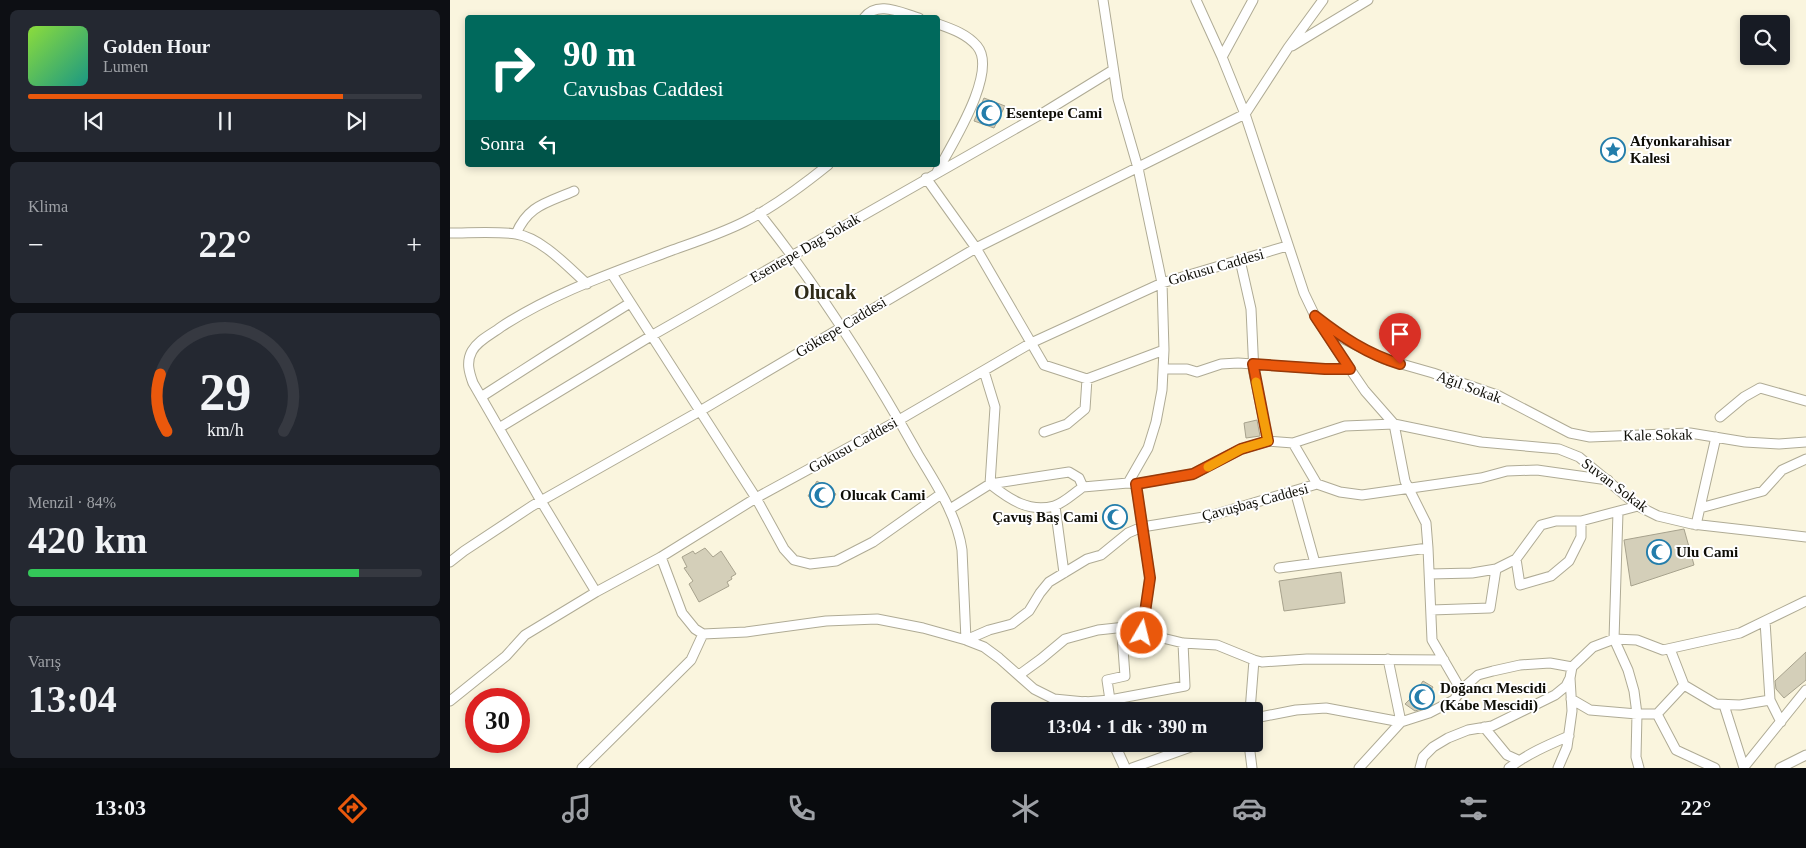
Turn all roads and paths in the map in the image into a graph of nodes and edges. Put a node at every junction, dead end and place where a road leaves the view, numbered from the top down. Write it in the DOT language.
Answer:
graph roads {
  1 [pos="1102,0"];
  2 [pos="1196,0"];
  3 [pos="1253,0"];
  4 [pos="1323,0"];
  5 [pos="1368,0"];
  6 [pos="867,15"];
  7 [pos="908,15"];
  8 [pos="940,25"];
  9 [pos="1288,48"];
  10 [pos="1222,57"];
  11 [pos="1113,70"];
  12 [pos="1245,114"];
  13 [pos="825,167"];
  14 [pos="1138,168"];
  15 [pos="937,173"];
  16 [pos="926,178"];
  17 [pos="574,191"];
  18 [pos="759,214"];
  19 [pos="450,233"];
  20 [pos="516,234"];
  21 [pos="1287,246"];
  22 [pos="976,248"];
  23 [pos="792,255"];
  24 [pos="1240,260"];
  25 [pos="612,274"];
  26 [pos="1162,283"];
  27 [pos="587,284"];
  28 [pos="630,303"];
  29 [pos="1315,316"];
  30 [pos="841,327"];
  31 [pos="651,336"];
  32 [pos="1031,343"];
  33 [pos="1164,350"];
  34 [pos="1253,364"];
  35 [pos="1163,369"];
  36 [pos="1350,369"];
  37 [pos="984,371"];
  38 [pos="1087,379"];
  39 [pos="481,398"];
  40 [pos="1806,401"];
  41 [pos="700,411"];
  42 [pos="1720,417"];
  43 [pos="899,420"];
  44 [pos="1394,424"];
  45 [pos="499,428"];
  46 [pos="1044,432"];
  47 [pos="1570,434"];
  48 [pos="1716,437"];
  49 [pos="1268,441"];
  50 [pos="1806,442"];
  51 [pos="1293,443"];
  52 [pos="1565,451"];
  53 [pos="1806,459"];
  54 [pos="1608,480"];
  55 [pos="990,484"];
  56 [pos="1132,484"];
  57 [pos="1317,484"];
  58 [pos="1083,487"];
  59 [pos="1408,488"];
  60 [pos="1295,491"];
  61 [pos="941,494"];
  62 [pos="756,498"];
  63 [pos="541,501"];
  64 [pos="1055,506"];
  65 [pos="1638,506"];
  66 [pos="1700,508"];
  67 [pos="950,509"];
  68 [pos="1618,512"];
  69 [pos="1581,521"];
  70 [pos="1696,525"];
  71 [pos="1142,527"];
  72 [pos="1806,536"];
  73 [pos="1428,548"];
  74 [pos="661,557"];
  75 [pos="1516,559"];
  76 [pos="450,562"];
  77 [pos="1315,564"];
  78 [pos="1279,568"];
  79 [pos="1496,569"];
  80 [pos="1064,573"];
  81 [pos="1430,574"];
  82 [pos="596,592"];
  83 [pos="1806,602"];
  84 [pos="1431,610"];
  85 [pos="1765,621"];
  86 [pos="1143,629"];
  87 [pos="703,634"];
  88 [pos="1614,639"];
  89 [pos="966,640"];
  90 [pos="1183,642"];
  91 [pos="1670,649"];
  92 [pos="1388,659"];
  93 [pos="1254,660"];
  94 [pos="1444,660"];
  95 [pos="1572,667"];
  96 [pos="1019,674"];
  97 [pos="1570,678"];
  98 [pos="1684,685"];
  99 [pos="1461,690"];
  100 [pos="1806,690"];
  101 [pos="1571,699"];
  102 [pos="1110,700"];
  103 [pos="1770,700"];
  104 [pos="450,701"];
  105 [pos="1085,702"];
  106 [pos="1251,702"];
  107 [pos="1724,705"];
  108 [pos="1637,714"];
  109 [pos="1657,714"];
  110 [pos="1263,716"];
  111 [pos="1401,722"];
  112 [pos="1781,722"];
  113 [pos="1484,727"];
  114 [pos="1569,736"];
  115 [pos="1118,752"];
  116 [pos="1177,752"];
  117 [pos="1250,752"];
  118 [pos="1806,754"];
  119 [pos="1518,760"];
  120 [pos="582,768"];
  121 [pos="1125,768"];
  122 [pos="1132,768"];
  123 [pos="1252,768"];
  124 [pos="1359,768"];
  125 [pos="1420,768"];
  126 [pos="1508,768"];
  127 [pos="1558,768"];
  128 [pos="1638,768"];
  129 [pos="1715,768"];
  130 [pos="1744,768"];
  131 [pos="1780,768"];
  1 -- 11 [label="street"];
  2 -- 10 [label="street"];
  3 -- 10 [label="street"];
  4 -- 9 [label="street"];
  5 -- 9 [label="street"];
  6 -- 7 [label="street"];
  8 -- 15 [label="street"];
  9 -- 12 [label="street"];
  10 -- 12 [label="street"];
  11 -- 14 [label="street"];
  11 -- 15 [label="street, Esentepe Dag Sokak"];
  12 -- 14 [label="street, Göktepe Caddesi"];
  12 -- 21 [label="street"];
  13 -- 18 [label="street"];
  14 -- 22 [label="street, Göktepe Caddesi"];
  14 -- 26 [label="street"];
  15 -- 16 [label="street, Esentepe Dag Sokak"];
  16 -- 22 [label="street"];
  16 -- 23 [label="street, Esentepe Dag Sokak"];
  17 -- 20 [label="street"];
  18 -- 23 [label="street"];
  18 -- 25 [label="street"];
  19 -- 20 [label="street"];
  20 -- 27 [label="street"];
  21 -- 24 [label="street, Gokusu Caddesi"];
  21 -- 29 [label="street"];
  22 -- 30 [label="street, Göktepe Caddesi"];
  22 -- 32 [label="street"];
  23 -- 30 [label="street"];
  23 -- 31 [label="street, Esentepe Dag Sokak"];
  24 -- 26 [label="street, Gokusu Caddesi"];
  24 -- 34 [label="street"];
  25 -- 27 [label="street"];
  25 -- 28 [label="street"];
  26 -- 32 [label="street, Gokusu Caddesi"];
  26 -- 33 [label="street"];
  27 -- 39 [label="street"];
  28 -- 31 [label="street"];
  28 -- 39 [label="street"];
  29 -- 36 [label="street"];
  29 -- 47 [label="street, Ağıl Sokak"];
  30 -- 41 [label="street, Göktepe Caddesi"];
  30 -- 43 [label="street"];
  31 -- 41 [label="street"];
  31 -- 45 [label="street, Esentepe Dag Sokak"];
  32 -- 37 [label="street, Gokusu Caddesi"];
  32 -- 38 [label="street"];
  33 -- 35 [label="street"];
  33 -- 38 [label="street"];
  34 -- 35 [label="street"];
  34 -- 36 [label="street"];
  34 -- 49 [label="street"];
  35 -- 56 [label="street"];
  36 -- 44 [label="street"];
  37 -- 43 [label="street, Gokusu Caddesi"];
  37 -- 55 [label="street"];
  38 -- 46 [label="street"];
  39 -- 45 [label="street"];
  40 -- 42 [label="street"];
  41 -- 62 [label="street"];
  41 -- 63 [label="street, Göktepe Caddesi"];
  43 -- 61 [label="street"];
  43 -- 62 [label="street, Gokusu Caddesi"];
  44 -- 51 [label="street, Suvan Sokak"];
  44 -- 52 [label="street, Suvan Sokak"];
  44 -- 59 [label="street"];
  45 -- 63 [label="street"];
  47 -- 48 [label="street, Kale Sokak"];
  47 -- 52 [label="street"];
  48 -- 50 [label="street, Kale Sokak"];
  48 -- 66 [label="street"];
  49 -- 51 [label="street"];
  49 -- 56 [label="street"];
  51 -- 57 [label="street"];
  52 -- 54 [label="street, Suvan Sokak"];
  53 -- 66 [label="street"];
  54 -- 59 [label="street, Çavuşbaş Caddesi"];
  54 -- 65 [label="street, Suvan Sokak"];
  55 -- 58 [label="street"];
  55 -- 64 [label="street"];
  55 -- 67 [label="street"];
  56 -- 58 [label="street"];
  56 -- 71 [label="street"];
  57 -- 59 [label="street, Çavuşbaş Caddesi"];
  57 -- 60 [label="street, Çavuşbaş Caddesi"];
  58 -- 64 [label="street"];
  59 -- 73 [label="street"];
  60 -- 71 [label="street, Çavuşbaş Caddesi"];
  60 -- 77 [label="street"];
  61 -- 62 [label="street"];
  61 -- 67 [label="street"];
  62 -- 74 [label="street, Gokusu Caddesi"];
  63 -- 76 [label="street, Göktepe Caddesi"];
  63 -- 82 [label="street"];
  64 -- 80 [label="street"];
  65 -- 68 [label="street"];
  65 -- 70 [label="street, Suvan Sokak"];
  66 -- 70 [label="street"];
  67 -- 89 [label="street"];
  68 -- 69 [label="street"];
  68 -- 88 [label="street"];
  69 -- 75 [label="street"];
  69 -- 75 [label="street"];
  70 -- 72 [label="street, Suvan Sokak"];
  71 -- 80 [label="street, Çavuşbaş Caddesi"];
  71 -- 86 [label="street"];
  73 -- 77 [label="street"];
  73 -- 81 [label="street"];
  74 -- 82 [label="street, Gokusu Caddesi"];
  74 -- 87 [label="street"];
  75 -- 79 [label="street"];
  77 -- 78 [label="street"];
  79 -- 81 [label="street"];
  79 -- 84 [label="street"];
  80 -- 89 [label="street, Çavuşbaş Caddesi"];
  81 -- 84 [label="street"];
  82 -- 104 [label="street, Gokusu Caddesi"];
  83 -- 85 [label="street"];
  84 -- 94 [label="street"];
  85 -- 91 [label="street"];
  85 -- 103 [label="street"];
  86 -- 90 [label="street"];
  86 -- 96 [label="street"];
  86 -- 102 [label="street"];
  87 -- 89 [label="street"];
  87 -- 120 [label="street"];
  88 -- 91 [label="street"];
  88 -- 95 [label="street"];
  88 -- 108 [label="street"];
  89 -- 96 [label="street"];
  90 -- 93 [label="street"];
  90 -- 102 [label="street"];
  91 -- 98 [label="street"];
  92 -- 93 [label="street"];
  92 -- 94 [label="street"];
  92 -- 111 [label="street"];
  93 -- 106 [label="street"];
  94 -- 99 [label="street"];
  95 -- 97 [label="street"];
  95 -- 99 [label="street"];
  96 -- 105 [label="street"];
  97 -- 101 [label="street"];
  97 -- 113 [label="street"];
  98 -- 107 [label="street"];
  98 -- 109 [label="street"];
  99 -- 111 [label="street"];
  100 -- 112 [label="street"];
  101 -- 108 [label="street"];
  101 -- 114 [label="street"];
  102 -- 105 [label="street"];
  103 -- 107 [label="street"];
  103 -- 112 [label="street"];
  107 -- 130 [label="street"];
  108 -- 109 [label="street"];
  108 -- 128 [label="street"];
  109 -- 129 [label="street"];
  110 -- 111 [label="street"];
  111 -- 124 [label="street"];
  112 -- 130 [label="street"];
  113 -- 119 [label="street"];
  113 -- 125 [label="street"];
  114 -- 119 [label="street"];
  114 -- 127 [label="street"];
  115 -- 121 [label="street"];
  116 -- 122 [label="street"];
  117 -- 123 [label="street"];
  118 -- 131 [label="street"];
  119 -- 126 [label="street"];
}
